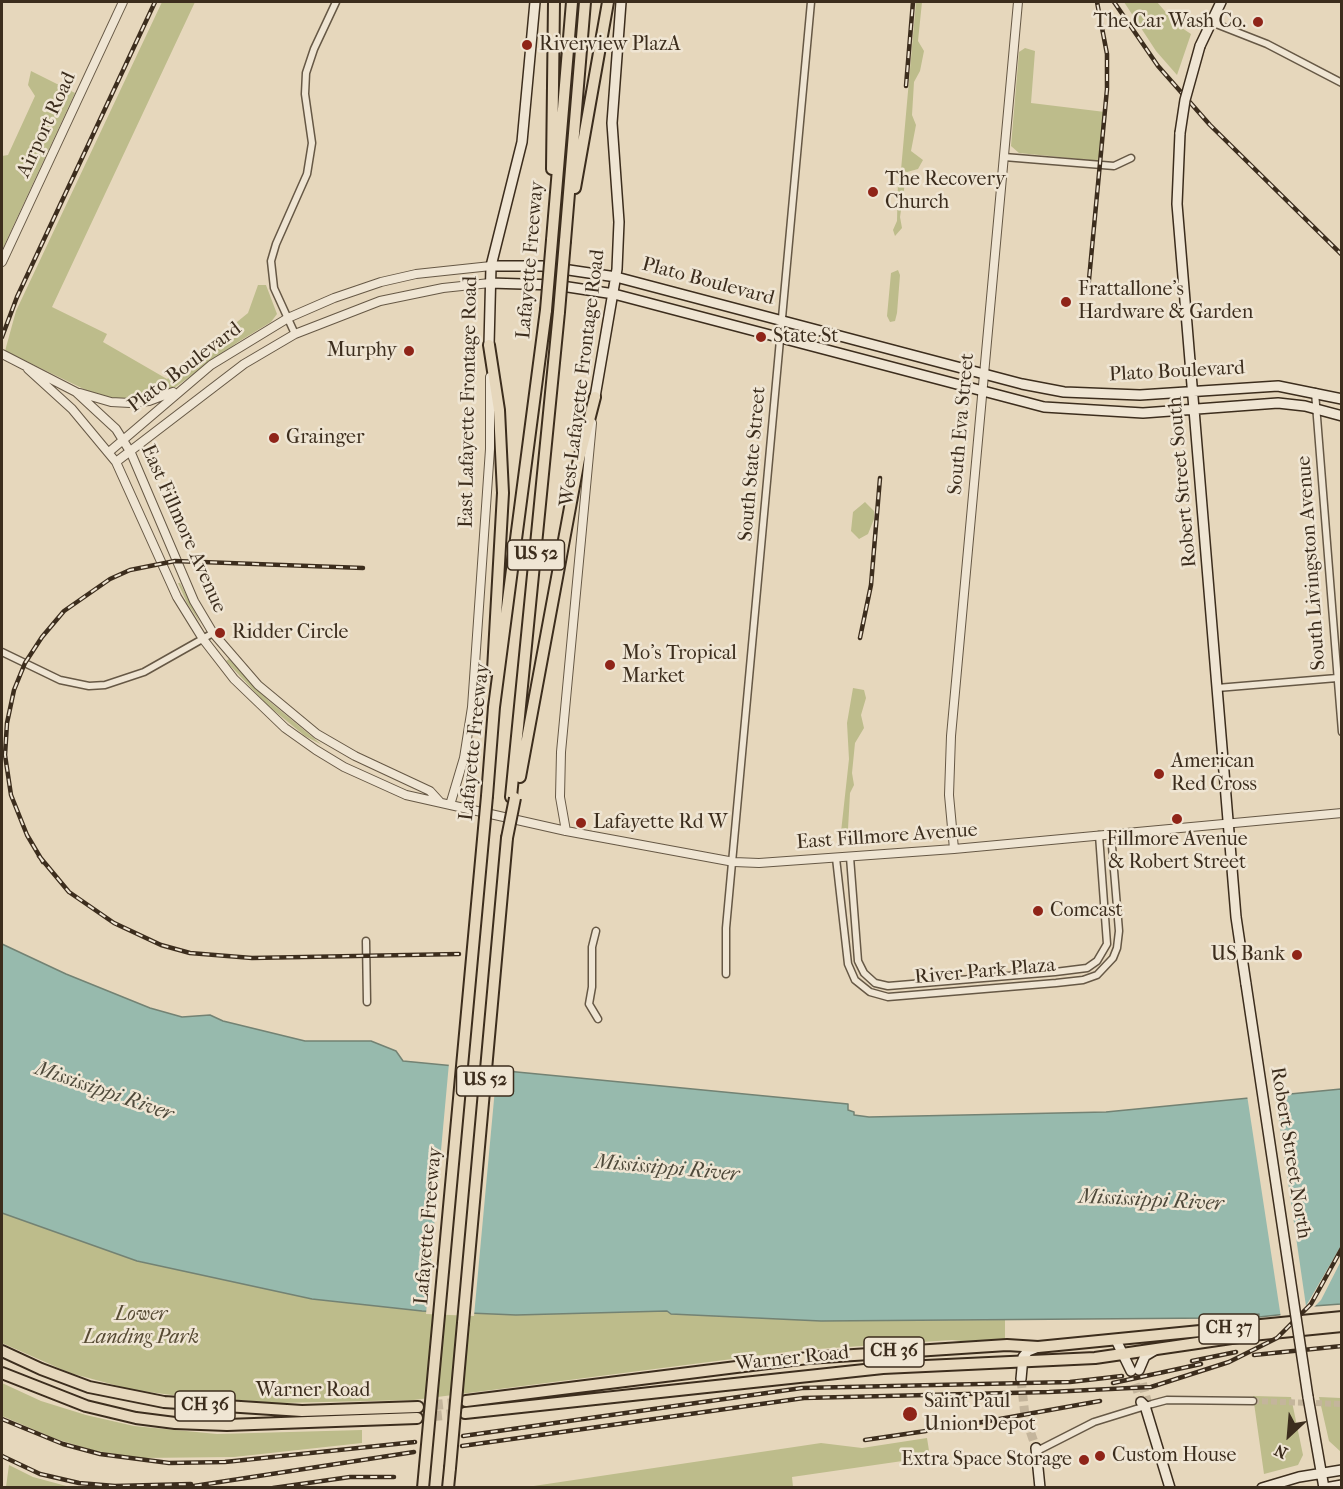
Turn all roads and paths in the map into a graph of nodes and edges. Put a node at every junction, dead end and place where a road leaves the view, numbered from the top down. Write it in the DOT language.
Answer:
graph roads {
  1 [pos="123,2"];
  2 [pos="336,2"];
  3 [pos="536,2"];
  4 [pos="554,2"];
  5 [pos="572,2"];
  6 [pos="585,2"];
  7 [pos="608,2"];
  8 [pos="621,2"];
  9 [pos="811,2"];
  10 [pos="1018,2"];
  11 [pos="1221,2"];
  12 [pos="1211,22"];
  13 [pos="1341,84"];
  14 [pos="1004,157"];
  15 [pos="1131,158"];
  16 [pos="552,236"];
  17 [pos="565,237"];
  18 [pos="2,262"];
  19 [pos="491,266"];
  20 [pos="616,277"];
  21 [pos="490,284"];
  22 [pos="614,294"];
  23 [pos="288,318"];
  24 [pos="782,320"];
  25 [pos="295,334"];
  26 [pos="780,339"];
  27 [pos="489,345"];
  28 [pos="2,354"];
  29 [pos="28,369"];
  30 [pos="982,374"];
  31 [pos="182,388"];
  32 [pos="1194,391"];
  33 [pos="76,392"];
  34 [pos="983,392"];
  35 [pos="1315,392"];
  36 [pos="595,397"];
  37 [pos="1341,399"];
  38 [pos="1195,409"];
  39 [pos="1317,409"];
  40 [pos="1341,416"];
  41 [pos="124,438"];
  42 [pos="109,452"];
  43 [pos="131,453"];
  44 [pos="116,462"];
  45 [pos="213,633"];
  46 [pos="203,639"];
  47 [pos="2,652"];
  48 [pos="1337,678"];
  49 [pos="1217,688"];
  50 [pos="494,707"];
  51 [pos="1341,732"];
  52 [pos="513,798"];
  53 [pos="440,802"];
  54 [pos="450,805"];
  55 [pos="1341,813"];
  56 [pos="1228,824"];
  57 [pos="566,831"];
  58 [pos="1111,834"];
  59 [pos="1099,835"];
  60 [pos="954,849"];
  61 [pos="850,857"];
  62 [pos="836,858"];
  63 [pos="734,862"];
  64 [pos="596,931"];
  65 [pos="366,941"];
  66 [pos="726,974"];
  67 [pos="367,1002"];
  68 [pos="598,1018"];
  69 [pos="1341,1317"];
  70 [pos="1341,1326"];
  71 [pos="1116,1340"];
  72 [pos="1038,1347"];
  73 [pos="1158,1349"];
  74 [pos="2,1351"];
  75 [pos="1124,1355"];
  76 [pos="1021,1362"];
  77 [pos="2,1373"];
  78 [pos="1021,1379"];
  79 [pos="1253,1401"];
  80 [pos="1144,1403"];
  81 [pos="1037,1450"];
  82 [pos="1341,1470"];
  83 [pos="1321,1473"];
  84 [pos="1341,1485"];
  85 [pos="423,1488"];
  86 [pos="448,1488"];
  87 [pos="1040,1488"];
  88 [pos="1170,1488"];
  89 [pos="1262,1488"];
  90 [pos="1324,1488"];
  1 -- 18 [label="street, Airport Road"];
  2 -- 23 [label="street"];
  3 -- 19 [label="main road, East Lafayette Frontage Road"];
  4 -- 16 [label="highway"];
  5 -- 16 [label="highway, Lafayette Freeway / US 52"];
  6 -- 17 [label="highway, Lafayette Freeway / US 52"];
  7 -- 17 [label="highway"];
  8 -- 20 [label="main road, West Lafayette Frontage Road"];
  9 -- 24 [label="street, South State Street"];
  10 -- 14 [label="street, South Eva Street"];
  11 -- 12 [label="main road, Robert Street South"];
  12 -- 13 [label="street"];
  12 -- 32 [label="main road, Robert Street South, bridge"];
  14 -- 15 [label="street"];
  14 -- 30 [label="street, South Eva Street"];
  16 -- 50 [label="highway, Lafayette Freeway / US 52, bridge"];
  17 -- 52 [label="highway, Lafayette Freeway / US 52, bridge"];
  19 -- 20 [label="main road, Plato Boulevard"];
  19 -- 21 [label="main road, East Lafayette Frontage Road"];
  19 -- 23 [label="street, Plato Boulevard"];
  20 -- 22 [label="main road, West Lafayette Frontage Road"];
  20 -- 24 [label="main road, Plato Boulevard"];
  21 -- 22 [label="main road, Plato Boulevard"];
  21 -- 25 [label="street, Plato Boulevard"];
  21 -- 27 [label="main road, East Lafayette Frontage Road"];
  22 -- 26 [label="main road, Plato Boulevard"];
  22 -- 36 [label="main road, West Lafayette Frontage Road"];
  23 -- 25 [label="street"];
  23 -- 31 [label="street, Plato Boulevard"];
  24 -- 26 [label="street, South State Street"];
  24 -- 30 [label="main road, Plato Boulevard"];
  25 -- 43 [label="street, Plato Boulevard"];
  26 -- 34 [label="main road, Plato Boulevard"];
  26 -- 63 [label="street, South State Street"];
  27 -- 50 [label="highway"];
  27 -- 54 [label="street, East Lafayette Frontage Road"];
  28 -- 29 [label="street"];
  29 -- 33 [label="street"];
  29 -- 42 [label="street, East Fillmore Avenue"];
  30 -- 32 [label="main road, Plato Boulevard"];
  30 -- 34 [label="street, South Eva Street"];
  31 -- 33 [label="street"];
  31 -- 41 [label="street, Plato Boulevard"];
  32 -- 35 [label="main road, Plato Boulevard"];
  32 -- 38 [label="main road, Robert Street South"];
  33 -- 41 [label="street, East Fillmore Avenue"];
  34 -- 38 [label="main road, Plato Boulevard"];
  34 -- 60 [label="street, South Eva Street"];
  35 -- 37 [label="main road, Plato Boulevard"];
  35 -- 39 [label="street, South Livingston Avenue"];
  36 -- 52 [label="highway"];
  36 -- 57 [label="street, West Lafayette Frontage Road"];
  38 -- 39 [label="main road, Plato Boulevard"];
  38 -- 49 [label="main road, Robert Street South"];
  39 -- 40 [label="main road, Plato Boulevard"];
  39 -- 48 [label="street, South Livingston Avenue"];
  41 -- 42 [label="street, Plato Boulevard"];
  41 -- 43 [label="street, East Fillmore Avenue"];
  42 -- 44 [label="street, East Fillmore Avenue"];
  43 -- 44 [label="street, Plato Boulevard"];
  43 -- 45 [label="street, East Fillmore Avenue"];
  44 -- 46 [label="street, East Fillmore Avenue"];
  45 -- 46 [label="street"];
  45 -- 53 [label="street, East Fillmore Avenue"];
  46 -- 47 [label="street"];
  46 -- 53 [label="street, East Fillmore Avenue"];
  48 -- 49 [label="street"];
  48 -- 51 [label="street, South Livingston Avenue"];
  49 -- 56 [label="main road, Robert Street South"];
  50 -- 85 [label="highway, Lafayette Freeway / US 52, bridge"];
  52 -- 86 [label="highway, US 52, bridge"];
  53 -- 54 [label="street, East Fillmore Avenue"];
  54 -- 57 [label="street, East Fillmore Avenue"];
  55 -- 56 [label="street, East Fillmore Avenue"];
  56 -- 58 [label="street, East Fillmore Avenue"];
  56 -- 83 [label="main road, Robert Street North, bridge"];
  57 -- 63 [label="street, East Fillmore Avenue"];
  58 -- 59 [label="street, East Fillmore Avenue"];
  58 -- 62 [label="street, River Park Plaza"];
  59 -- 60 [label="street, East Fillmore Avenue"];
  59 -- 61 [label="street, River Park Plaza"];
  60 -- 61 [label="street, East Fillmore Avenue"];
  61 -- 62 [label="street, East Fillmore Avenue"];
  62 -- 63 [label="street, East Fillmore Avenue"];
  63 -- 66 [label="street, South State Street"];
  64 -- 68 [label="street"];
  65 -- 67 [label="street"];
  69 -- 71 [label="highway, CH 37"];
  70 -- 73 [label="highway, CH 37"];
  71 -- 72 [label="highway, Warner Road / CH 37"];
  71 -- 75 [label="main road"];
  72 -- 76 [label="main road"];
  72 -- 76 [label="highway, Warner Road / CH 36"];
  73 -- 75 [label="highway, CH 37"];
  73 -- 75 [label="main road"];
  74 -- 77 [label="highway, Warner Road / CH 36"];
  75 -- 76 [label="highway, Warner Road / CH 37"];
  76 -- 78 [label="main road"];
  79 -- 80 [label="street"];
  80 -- 81 [label="street"];
  80 -- 88 [label="main road"];
  81 -- 87 [label="main road"];
  82 -- 83 [label="main road"];
  83 -- 89 [label="main road"];
  83 -- 90 [label="main road, Robert Street North"];
  84 -- 90 [label="main road"];
}
